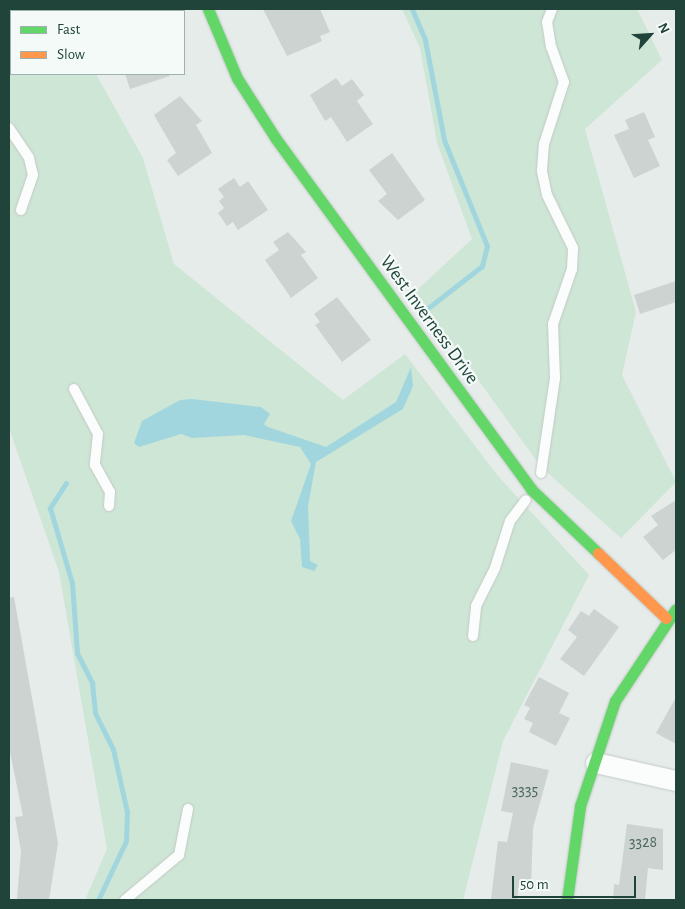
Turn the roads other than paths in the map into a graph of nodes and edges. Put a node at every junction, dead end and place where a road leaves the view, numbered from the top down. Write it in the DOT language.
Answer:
graph roads {
  1 [pos="208,9"];
  2 [pos="552,9"];
  3 [pos="9,128"];
  4 [pos="21,210"];
  5 [pos="74,389"];
  6 [pos="541,473"];
  7 [pos="526,500"];
  8 [pos="109,506"];
  9 [pos="676,609"];
  10 [pos="666,618"];
  11 [pos="473,636"];
  12 [pos="596,763"];
  13 [pos="676,781"];
  14 [pos="188,809"];
  15 [pos="125,900"];
  16 [pos="567,900"];
  1 -- 10 [label="street, West Inverness Drive"];
  2 -- 6 [label="lane"];
  3 -- 4 [label="lane"];
  5 -- 8 [label="lane"];
  7 -- 11 [label="lane"];
  9 -- 10 [label="street"];
  10 -- 12 [label="street"];
  12 -- 13 [label="street"];
  12 -- 16 [label="street"];
  14 -- 15 [label="lane"];
}
